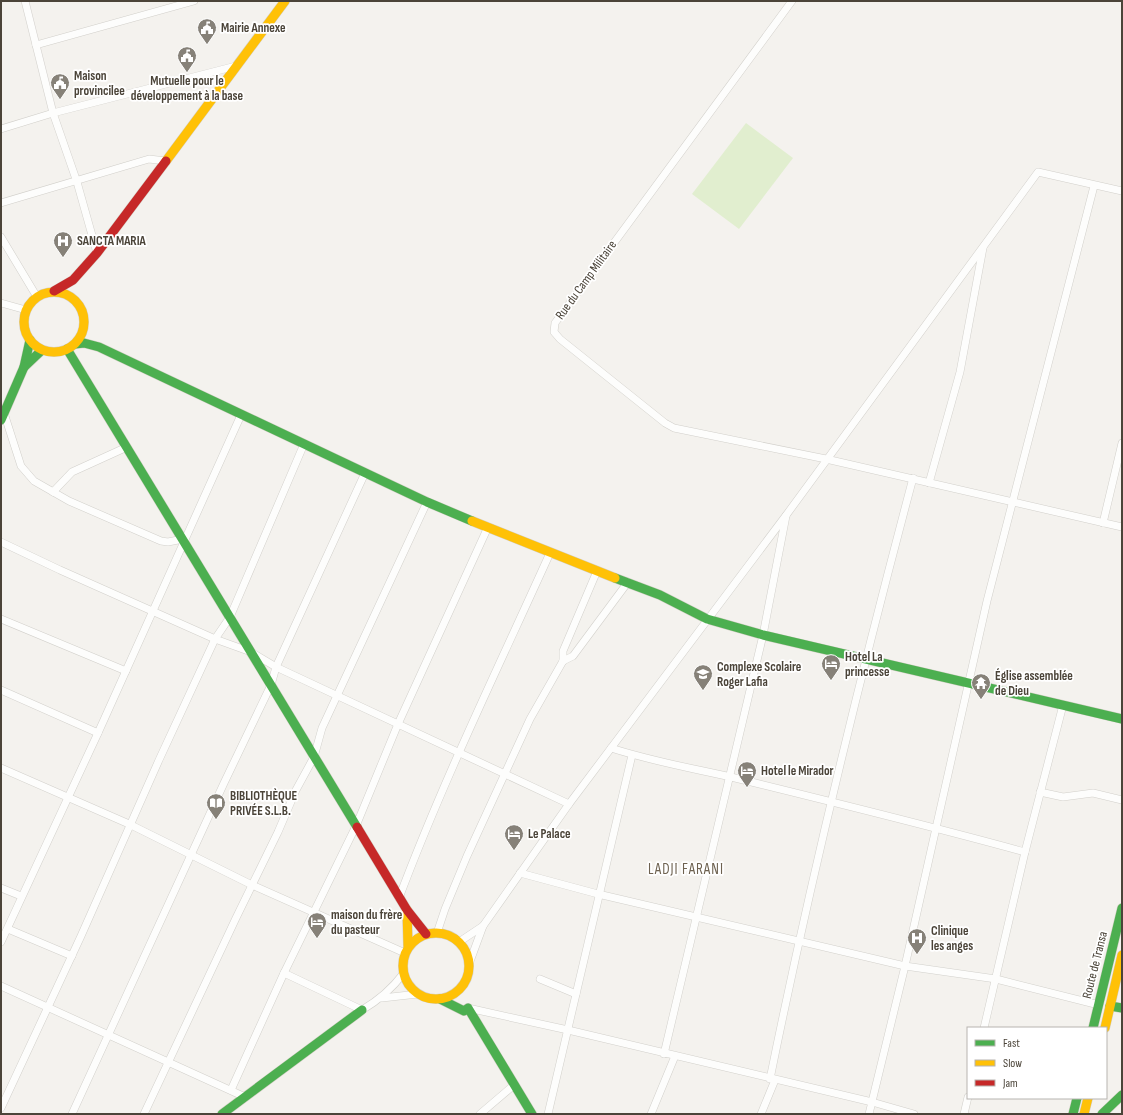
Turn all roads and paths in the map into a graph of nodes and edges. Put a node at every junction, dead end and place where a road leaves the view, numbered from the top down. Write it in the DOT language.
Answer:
graph roads {
  1 [pos="25,1"];
  2 [pos="194,1"];
  3 [pos="285,1"];
  4 [pos="792,1"];
  5 [pos="36,45"];
  6 [pos="236,66"];
  7 [pos="53,113"];
  8 [pos="1,129"];
  9 [pos="166,161"];
  10 [pos="77,182"];
  11 [pos="1094,186"];
  12 [pos="1122,191"];
  13 [pos="1,203"];
  14 [pos="1,237"];
  15 [pos="984,246"];
  16 [pos="97,253"];
  17 [pos="73,280"];
  18 [pos="54,291"];
  19 [pos="37,297"];
  20 [pos="73,298"];
  21 [pos="1,303"];
  22 [pos="26,310"];
  23 [pos="84,328"];
  24 [pos="30,340"];
  25 [pos="71,347"];
  26 [pos="99,347"];
  27 [pos="42,350"];
  28 [pos="24,367"];
  29 [pos="241,415"];
  30 [pos="3,417"];
  31 [pos="1122,443"];
  32 [pos="304,444"];
  33 [pos="127,447"];
  34 [pos="826,459"];
  35 [pos="365,473"];
  36 [pos="913,478"];
  37 [pos="929,483"];
  38 [pos="53,492"];
  39 [pos="1012,501"];
  40 [pos="427,502"];
  41 [pos="787,514"];
  42 [pos="1103,523"];
  43 [pos="488,527"];
  44 [pos="1122,527"];
  45 [pos="183,540"];
  46 [pos="1,542"];
  47 [pos="550,553"];
  48 [pos="597,571"];
  49 [pos="628,582"];
  50 [pos="153,611"];
  51 [pos="230,617"];
  52 [pos="1,619"];
  53 [pos="707,619"];
  54 [pos="763,635"];
  55 [pos="215,639"];
  56 [pos="251,652"];
  57 [pos="865,659"];
  58 [pos="563,661"];
  59 [pos="276,668"];
  60 [pos="126,671"];
  61 [pos="970,683"];
  62 [pos="271,685"];
  63 [pos="1,690"];
  64 [pos="337,695"];
  65 [pos="1063,705"];
  66 [pos="1122,719"];
  67 [pos="398,724"];
  68 [pos="98,733"];
  69 [pos="611,748"];
  70 [pos="458,752"];
  71 [pos="632,755"];
  72 [pos="314,757"];
  73 [pos="1,768"];
  74 [pos="504,774"];
  75 [pos="730,777"];
  76 [pos="1040,792"];
  77 [pos="68,798"];
  78 [pos="1122,800"];
  79 [pos="831,802"];
  80 [pos="568,804"];
  81 [pos="129,824"];
  82 [pos="356,826"];
  83 [pos="937,828"];
  84 [pos="1024,852"];
  85 [pos="192,855"];
  86 [pos="520,873"];
  87 [pos="252,884"];
  88 [pos="1,888"];
  89 [pos="598,894"];
  90 [pos="22,896"];
  91 [pos="399,898"];
  92 [pos="1122,908"];
  93 [pos="407,910"];
  94 [pos="314,911"];
  95 [pos="696,915"];
  96 [pos="483,926"];
  97 [pos="8,929"];
  98 [pos="437,933"];
  99 [pos="426,934"];
  100 [pos="798,939"];
  101 [pos="1,942"];
  102 [pos="459,942"];
  103 [pos="407,949"];
  104 [pos="1122,955"];
  105 [pos="72,956"];
  106 [pos="469,964"];
  107 [pos="905,966"];
  108 [pos="284,974"];
  109 [pos="403,974"];
  110 [pos="540,979"];
  111 [pos="996,979"];
  112 [pos="1,986"];
  113 [pos="459,991"];
  114 [pos="418,994"];
  115 [pos="576,994"];
  116 [pos="382,998"];
  117 [pos="440,999"];
  118 [pos="1099,1005"];
  119 [pos="1110,1006"];
  120 [pos="48,1007"];
  121 [pos="1122,1008"];
  122 [pos="362,1010"];
  123 [pos="466,1010"];
  124 [pos="984,1027"];
  125 [pos="1093,1027"];
  126 [pos="1105,1027"];
  127 [pos="568,1030"];
  128 [pos="108,1035"];
  129 [pos="664,1054"];
  130 [pos="675,1056"];
  131 [pos="168,1062"];
  132 [pos="772,1079"];
  133 [pos="514,1085"];
  134 [pos="231,1090"];
  135 [pos="1122,1095"];
  136 [pos="245,1096"];
  137 [pos="968,1099"];
  138 [pos="1077,1099"];
  139 [pos="1088,1099"];
  140 [pos="872,1102"];
  141 [pos="1,1108"];
  142 [pos="72,1114"];
  143 [pos="144,1114"];
  144 [pos="222,1114"];
  145 [pos="480,1114"];
  146 [pos="532,1114"];
  147 [pos="548,1114"];
  148 [pos="651,1114"];
  149 [pos="761,1114"];
  150 [pos="869,1114"];
  151 [pos="914,1114"];
  152 [pos="964,1114"];
  153 [pos="1073,1114"];
  154 [pos="1084,1114"];
  155 [pos="1102,1114"];
  1 -- 5 [label="street"];
  2 -- 5 [label="street"];
  3 -- 6 [label="street"];
  4 -- 34 [label="street, Rue du Camp Militaire"];
  5 -- 7 [label="street"];
  6 -- 7 [label="street"];
  6 -- 9 [label="street"];
  7 -- 8 [label="street"];
  7 -- 10 [label="street"];
  9 -- 10 [label="street"];
  9 -- 16 [label="street"];
  10 -- 13 [label="street"];
  10 -- 16 [label="street"];
  11 -- 12 [label="street"];
  11 -- 15 [label="street"];
  11 -- 39 [label="street"];
  14 -- 19 [label="street"];
  15 -- 34 [label="street"];
  15 -- 37 [label="street"];
  16 -- 17 [label="street"];
  17 -- 18 [label="street"];
  17 -- 20 [label="street"];
  18 -- 19 [label="street"];
  18 -- 20 [label="street"];
  19 -- 22 [label="street"];
  20 -- 23 [label="street"];
  21 -- 22 [label="street"];
  22 -- 24 [label="street"];
  23 -- 25 [label="street"];
  23 -- 26 [label="street"];
  24 -- 27 [label="street"];
  24 -- 28 [label="street"];
  25 -- 26 [label="street"];
  25 -- 27 [label="street"];
  25 -- 33 [label="street"];
  26 -- 29 [label="street"];
  27 -- 28 [label="street"];
  28 -- 30 [label="street"];
  29 -- 32 [label="street"];
  29 -- 45 [label="street"];
  30 -- 38 [label="street"];
  31 -- 42 [label="street"];
  32 -- 35 [label="street"];
  32 -- 51 [label="street"];
  33 -- 38 [label="street"];
  33 -- 45 [label="street"];
  34 -- 36 [label="street"];
  34 -- 41 [label="street"];
  35 -- 40 [label="street"];
  35 -- 59 [label="street"];
  36 -- 37 [label="street"];
  36 -- 57 [label="street"];
  37 -- 39 [label="street"];
  38 -- 45 [label="street"];
  39 -- 42 [label="street"];
  39 -- 61 [label="street"];
  40 -- 43 [label="street"];
  40 -- 64 [label="street"];
  41 -- 53 [label="street"];
  41 -- 54 [label="street"];
  42 -- 44 [label="street"];
  43 -- 47 [label="street"];
  43 -- 67 [label="street"];
  45 -- 50 [label="street"];
  45 -- 51 [label="street"];
  46 -- 50 [label="street"];
  47 -- 48 [label="street"];
  47 -- 70 [label="street"];
  48 -- 49 [label="street"];
  48 -- 58 [label="street"];
  49 -- 53 [label="street"];
  49 -- 58 [label="street"];
  50 -- 55 [label="street"];
  50 -- 60 [label="street"];
  51 -- 55 [label="street"];
  51 -- 56 [label="street"];
  52 -- 60 [label="street"];
  53 -- 54 [label="street"];
  53 -- 69 [label="street"];
  54 -- 57 [label="street"];
  54 -- 75 [label="street"];
  55 -- 56 [label="street"];
  55 -- 81 [label="street"];
  56 -- 59 [label="street"];
  56 -- 62 [label="street"];
  57 -- 61 [label="street"];
  57 -- 79 [label="street"];
  58 -- 74 [label="street"];
  59 -- 62 [label="street"];
  59 -- 64 [label="street"];
  60 -- 68 [label="street"];
  61 -- 65 [label="street"];
  61 -- 83 [label="street"];
  62 -- 72 [label="street"];
  62 -- 85 [label="street"];
  63 -- 68 [label="street"];
  64 -- 67 [label="street"];
  64 -- 72 [label="street"];
  65 -- 66 [label="street"];
  65 -- 76 [label="street"];
  67 -- 70 [label="street"];
  67 -- 82 [label="street"];
  68 -- 77 [label="street"];
  69 -- 71 [label="street"];
  69 -- 80 [label="street"];
  70 -- 74 [label="street"];
  70 -- 91 [label="street"];
  71 -- 75 [label="street"];
  71 -- 89 [label="street"];
  72 -- 82 [label="street"];
  72 -- 87 [label="street"];
  73 -- 77 [label="street"];
  74 -- 80 [label="street"];
  74 -- 98 [label="street"];
  75 -- 79 [label="street"];
  75 -- 95 [label="street"];
  76 -- 78 [label="street"];
  76 -- 84 [label="street"];
  77 -- 81 [label="street"];
  77 -- 90 [label="street"];
  79 -- 83 [label="street"];
  79 -- 100 [label="street"];
  80 -- 86 [label="street"];
  81 -- 85 [label="street"];
  81 -- 105 [label="street"];
  82 -- 91 [label="street"];
  82 -- 94 [label="street"];
  83 -- 84 [label="street"];
  83 -- 107 [label="street"];
  84 -- 111 [label="street"];
  85 -- 87 [label="street"];
  85 -- 128 [label="street"];
  86 -- 89 [label="street"];
  86 -- 96 [label="street"];
  87 -- 94 [label="street"];
  87 -- 131 [label="street"];
  88 -- 90 [label="street"];
  89 -- 95 [label="street"];
  89 -- 115 [label="street"];
  90 -- 97 [label="street"];
  91 -- 93 [label="street"];
  92 -- 118 [label="street, Route de Transa"];
  93 -- 99 [label="street"];
  93 -- 103 [label="street"];
  94 -- 103 [label="street"];
  94 -- 108 [label="street"];
  95 -- 100 [label="street"];
  95 -- 129 [label="street"];
  96 -- 102 [label="street"];
  96 -- 106 [label="street"];
  97 -- 101 [label="street"];
  97 -- 105 [label="street"];
  98 -- 99 [label="street"];
  98 -- 102 [label="street"];
  99 -- 103 [label="street"];
  100 -- 107 [label="street"];
  100 -- 132 [label="street"];
  102 -- 106 [label="street"];
  103 -- 109 [label="street"];
  104 -- 119 [label="street, Route de Transa"];
  105 -- 120 [label="street"];
  106 -- 113 [label="street"];
  107 -- 111 [label="street"];
  107 -- 140 [label="street"];
  108 -- 122 [label="street"];
  108 -- 134 [label="street"];
  109 -- 114 [label="street"];
  109 -- 116 [label="street"];
  110 -- 115 [label="street"];
  111 -- 118 [label="street"];
  111 -- 124 [label="street"];
  112 -- 120 [label="street"];
  113 -- 117 [label="street"];
  113 -- 123 [label="street"];
  114 -- 116 [label="street"];
  114 -- 117 [label="street"];
  115 -- 127 [label="street"];
  116 -- 122 [label="street"];
  117 -- 123 [label="street"];
  118 -- 125 [label="street, Route de Transa"];
  119 -- 121 [label="street"];
  119 -- 126 [label="street, Route de Transa"];
  120 -- 128 [label="street"];
  120 -- 141 [label="street"];
  122 -- 136 [label="street"];
  123 -- 127 [label="street"];
  123 -- 133 [label="street"];
  127 -- 129 [label="street"];
  127 -- 147 [label="street"];
  128 -- 131 [label="street"];
  128 -- 142 [label="street"];
  129 -- 130 [label="street"];
  130 -- 132 [label="street"];
  130 -- 148 [label="street"];
  131 -- 134 [label="street"];
  131 -- 143 [label="street"];
  132 -- 140 [label="street"];
  132 -- 149 [label="street"];
  133 -- 145 [label="street"];
  133 -- 146 [label="street"];
  134 -- 136 [label="street"];
  135 -- 155 [label="street"];
  136 -- 144 [label="street"];
  137 -- 152 [label="street"];
  138 -- 153 [label="street"];
  139 -- 154 [label="street"];
  140 -- 150 [label="street"];
  140 -- 151 [label="street"];
}
